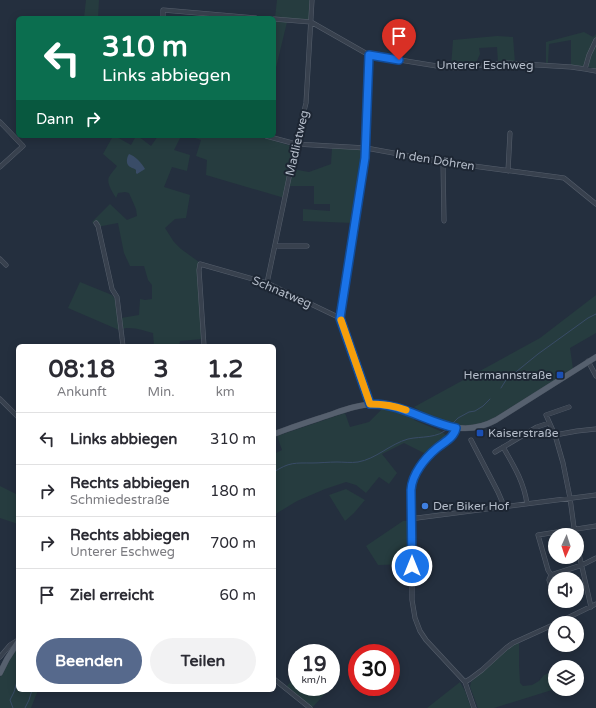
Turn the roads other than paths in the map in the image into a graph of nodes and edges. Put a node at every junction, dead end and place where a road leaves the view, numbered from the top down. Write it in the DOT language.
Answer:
graph roads {
  1 [pos="312,0"];
  2 [pos="163,16"];
  3 [pos="233,16"];
  4 [pos="276,20"];
  5 [pos="311,22"];
  6 [pos="596,40"];
  7 [pos="369,55"];
  8 [pos="585,68"];
  9 [pos="596,71"];
  10 [pos="0,122"];
  11 [pos="510,133"];
  12 [pos="274,138"];
  13 [pos="296,144"];
  14 [pos="366,148"];
  15 [pos="443,162"];
  16 [pos="0,167"];
  17 [pos="508,171"];
  18 [pos="596,204"];
  19 [pos="444,221"];
  20 [pos="96,223"];
  21 [pos="275,245"];
  22 [pos="307,246"];
  23 [pos="0,259"];
  24 [pos="6,265"];
  25 [pos="267,283"];
  26 [pos="340,318"];
  27 [pos="122,344"];
  28 [pos="204,344"];
  29 [pos="596,357"];
  30 [pos="588,361"];
  31 [pos="596,376"];
  32 [pos="0,399"];
  33 [pos="370,404"];
  34 [pos="569,407"];
  35 [pos="16,415"];
  36 [pos="548,423"];
  37 [pos="452,427"];
  38 [pos="596,429"];
  39 [pos="276,433"];
  40 [pos="555,435"];
  41 [pos="471,440"];
  42 [pos="503,448"];
  43 [pos="494,452"];
  44 [pos="596,494"];
  45 [pos="570,498"];
  46 [pos="527,504"];
  47 [pos="504,506"];
  48 [pos="411,518"];
  49 [pos="596,526"];
  50 [pos="574,528"];
  51 [pos="584,528"];
  52 [pos="548,534"];
  53 [pos="596,558"];
  54 [pos="582,565"];
  55 [pos="549,572"];
  56 [pos="560,572"];
  57 [pos="596,604"];
  58 [pos="591,607"];
  59 [pos="572,616"];
  60 [pos="548,628"];
  61 [pos="16,642"];
  62 [pos="16,644"];
  63 [pos="0,657"];
  64 [pos="0,673"];
  65 [pos="276,681"];
  66 [pos="465,682"];
  67 [pos="310,708"];
  68 [pos="474,708"];
  1 -- 5 [label="street, Madlietweg"];
  2 -- 3 [label="street"];
  4 -- 5 [label="street"];
  5 -- 7 [label="street, Unterer Eschweg"];
  5 -- 13 [label="street, Madlietweg"];
  6 -- 8 [label="street"];
  7 -- 8 [label="street, Unterer Eschweg"];
  7 -- 14 [label="street"];
  8 -- 9 [label="street, Unterer Eschweg"];
  10 -- 16 [label="street"];
  11 -- 17 [label="street"];
  12 -- 13 [label="street, In den Döhren"];
  13 -- 14 [label="street, In den Döhren"];
  13 -- 21 [label="street, Madlietweg"];
  14 -- 15 [label="street, In den Döhren"];
  14 -- 26 [label="street"];
  15 -- 17 [label="street, In den Döhren"];
  15 -- 19 [label="street"];
  17 -- 18 [label="street, In den Döhren"];
  20 -- 27 [label="street"];
  21 -- 22 [label="street"];
  21 -- 25 [label="street, Madlietweg"];
  23 -- 24 [label="street"];
  25 -- 26 [label="street, Schnatweg"];
  25 -- 28 [label="street, Schnatweg"];
  26 -- 33 [label="street"];
  29 -- 30 [label="main road"];
  30 -- 31 [label="street"];
  30 -- 37 [label="main road"];
  32 -- 35 [label="street"];
  33 -- 37 [label="main road"];
  33 -- 39 [label="main road"];
  34 -- 36 [label="street"];
  36 -- 40 [label="street"];
  36 -- 42 [label="street"];
  37 -- 48 [label="street"];
  38 -- 40 [label="street"];
  40 -- 45 [label="street"];
  41 -- 47 [label="street"];
  42 -- 43 [label="street"];
  42 -- 46 [label="street"];
  44 -- 45 [label="street"];
  45 -- 46 [label="street"];
  45 -- 50 [label="street"];
  46 -- 47 [label="street"];
  47 -- 48 [label="street"];
  48 -- 66 [label="street"];
  49 -- 51 [label="street"];
  52 -- 55 [label="street"];
  53 -- 54 [label="street"];
  54 -- 56 [label="street"];
  54 -- 58 [label="street"];
  57 -- 58 [label="street"];
  58 -- 59 [label="street"];
  60 -- 66 [label="street"];
  61 -- 63 [label="street"];
  62 -- 64 [label="main road"];
  65 -- 67 [label="street"];
  66 -- 68 [label="street"];
}
